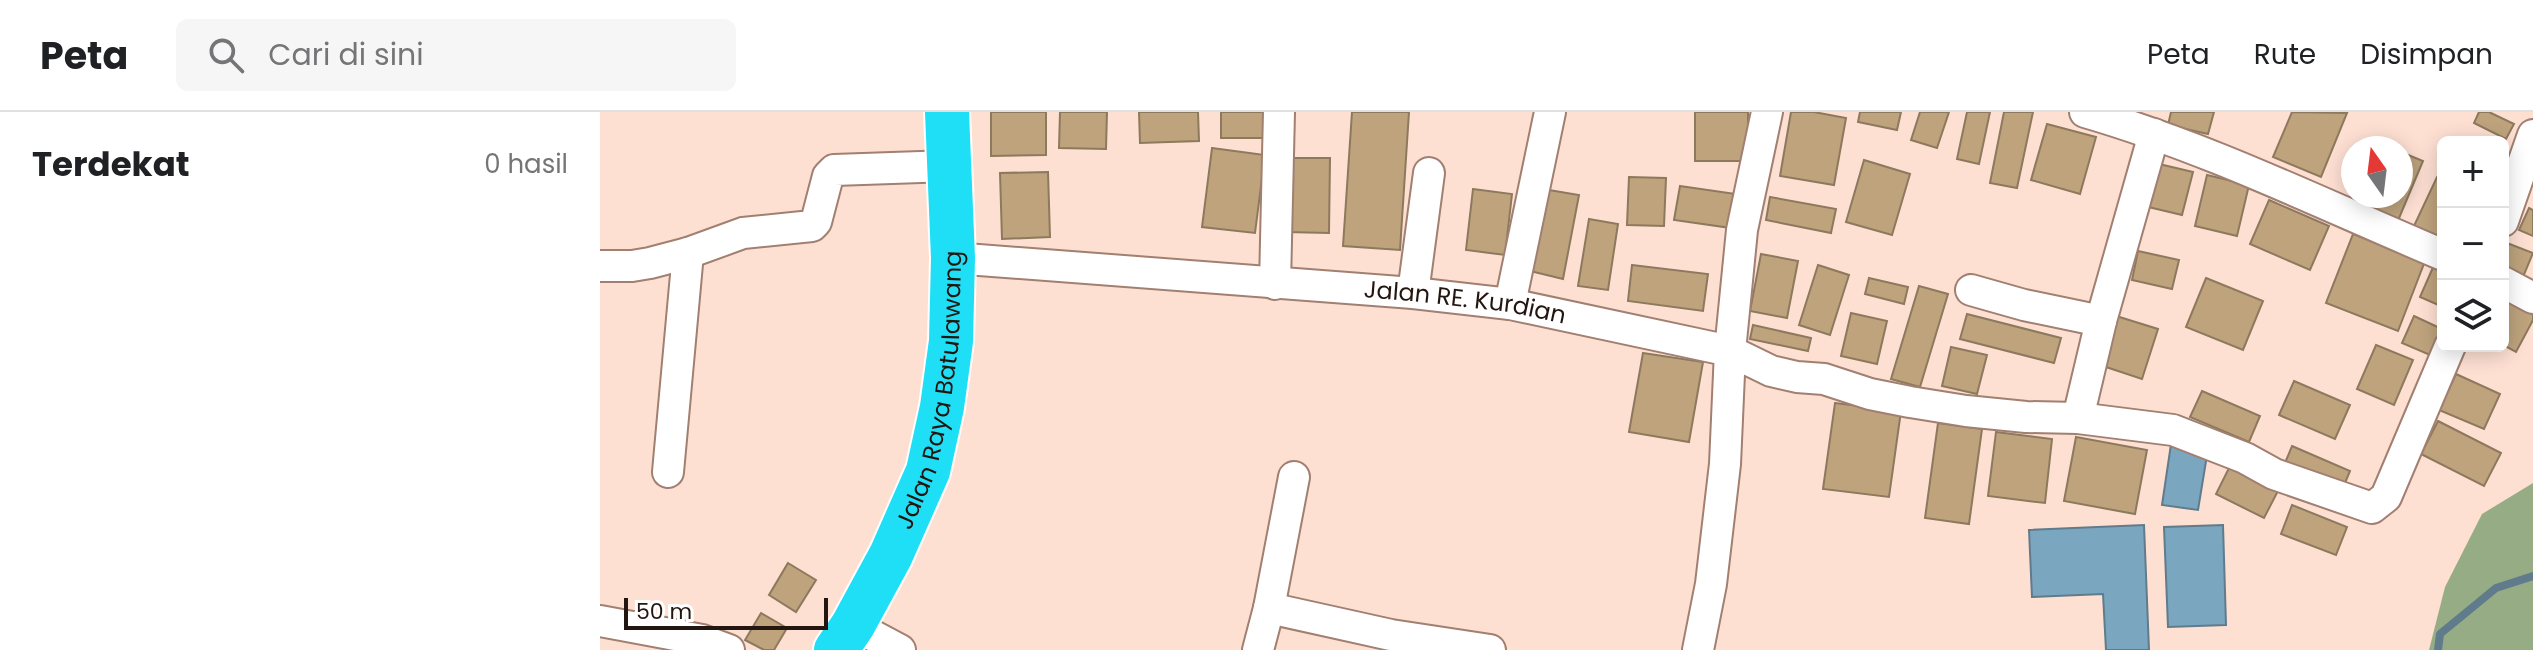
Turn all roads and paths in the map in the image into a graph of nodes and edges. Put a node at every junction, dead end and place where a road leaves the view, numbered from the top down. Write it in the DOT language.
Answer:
graph roads {
  1 [pos="947,112"];
  2 [pos="1279,112"];
  3 [pos="1550,112"];
  4 [pos="1767,112"];
  5 [pos="2085,112"];
  6 [pos="2154,134"];
  7 [pos="2533,135"];
  8 [pos="950,166"];
  9 [pos="1429,173"];
  10 [pos="2508,208"];
  11 [pos="2437,252"];
  12 [pos="688,253"];
  13 [pos="953,258"];
  14 [pos="600,266"];
  15 [pos="1275,284"];
  16 [pos="2509,285"];
  17 [pos="1971,290"];
  18 [pos="1413,293"];
  19 [pos="2533,298"];
  20 [pos="1510,304"];
  21 [pos="2101,321"];
  22 [pos="1730,351"];
  23 [pos="2447,352"];
  24 [pos="2078,418"];
  25 [pos="668,472"];
  26 [pos="1294,477"];
  27 [pos="1269,608"];
  28 [pos="600,621"];
  29 [pos="844,638"];
  30 [pos="729,650"];
  31 [pos="900,650"];
  32 [pos="1258,650"];
  33 [pos="1490,650"];
  34 [pos="1698,650"];
  1 -- 8 [label="highway, Jalan Raya Batulawang"];
  2 -- 15 [label="street"];
  3 -- 20 [label="street"];
  4 -- 22 [label="street"];
  5 -- 6 [label="street"];
  6 -- 11 [label="street"];
  6 -- 21 [label="street"];
  7 -- 10 [label="street"];
  8 -- 12 [label="street"];
  8 -- 13 [label="highway, Jalan Raya Batulawang"];
  9 -- 18 [label="street"];
  12 -- 14 [label="street"];
  12 -- 25 [label="street"];
  13 -- 15 [label="street, Jalan RE. Kurdian"];
  13 -- 29 [label="highway, Jalan Raya Batulawang"];
  15 -- 18 [label="street, Jalan RE. Kurdian"];
  16 -- 19 [label="street"];
  17 -- 21 [label="street"];
  18 -- 20 [label="street, Jalan RE. Kurdian"];
  20 -- 22 [label="street, Jalan RE. Kurdian"];
  21 -- 24 [label="street"];
  22 -- 24 [label="street, Jalan RE. Kurdian"];
  22 -- 34 [label="street"];
  23 -- 24 [label="street, Jalan RE. Kurdian"];
  26 -- 27 [label="street"];
  27 -- 32 [label="street"];
  27 -- 33 [label="street"];
  28 -- 30 [label="street"];
  29 -- 31 [label="street"];
}
